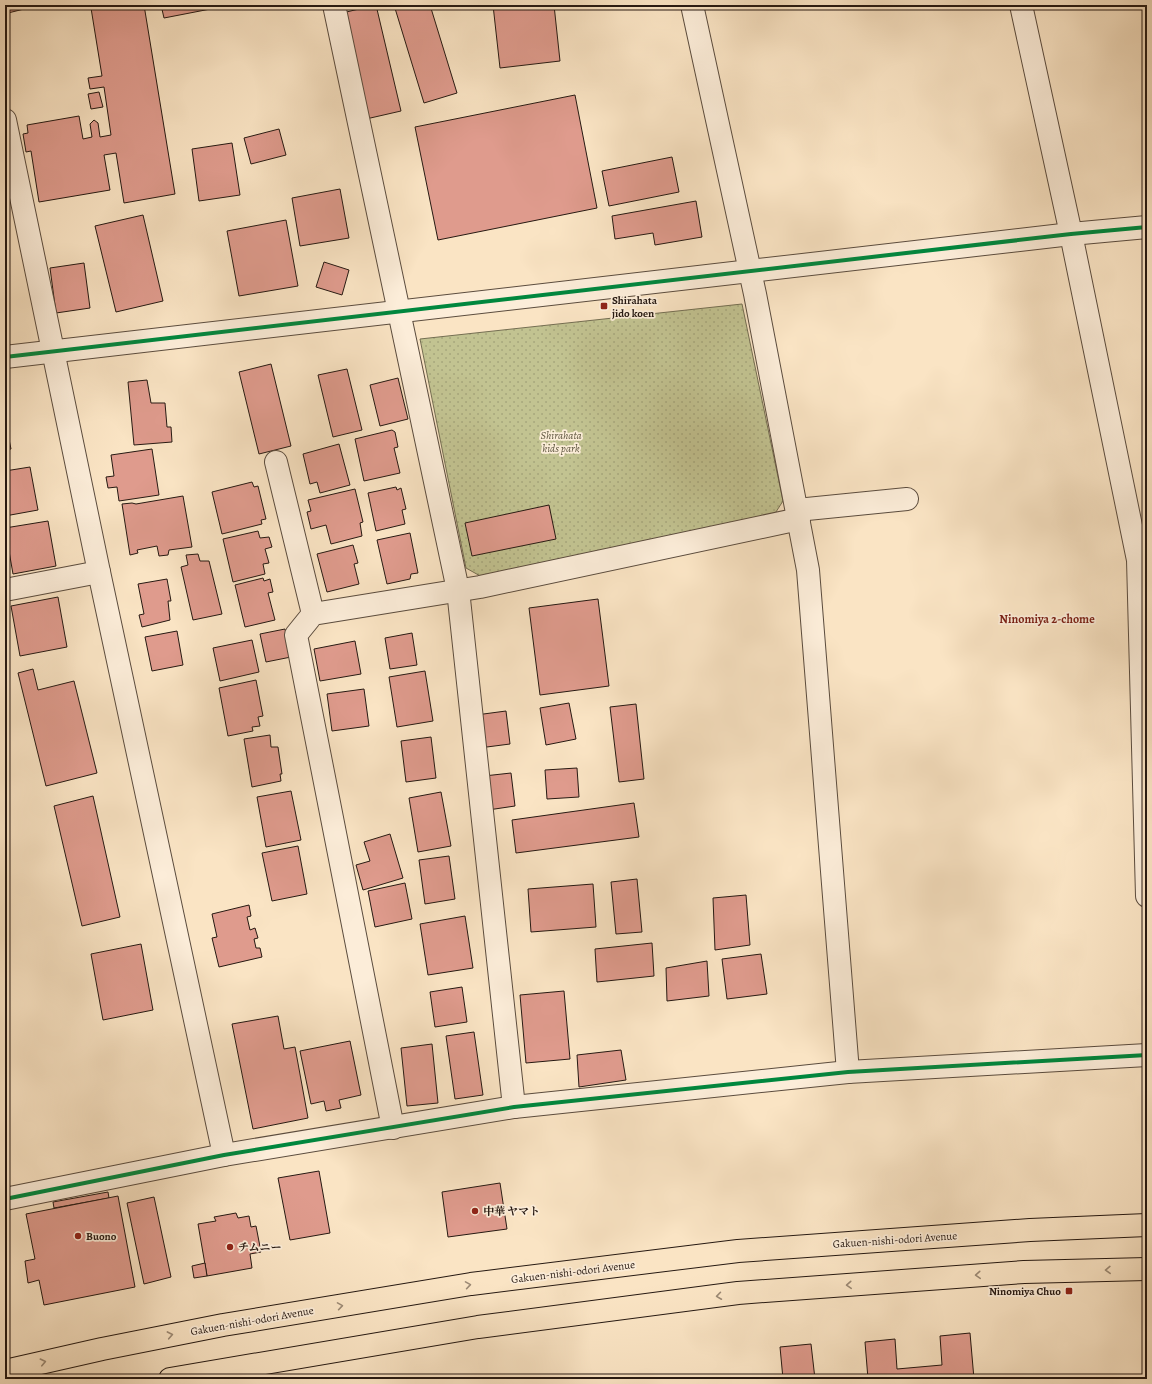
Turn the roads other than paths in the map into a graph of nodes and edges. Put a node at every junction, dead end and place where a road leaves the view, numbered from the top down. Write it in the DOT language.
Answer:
graph roads {
  1 [pos="334,5"];
  2 [pos="692,5"];
  3 [pos="1021,5"];
  4 [pos="5,120"];
  5 [pos="1147,227"];
  6 [pos="1071,234"];
  7 [pos="750,271"];
  8 [pos="399,312"];
  9 [pos="53,352"];
  10 [pos="5,357"];
  11 [pos="276,462"];
  12 [pos="907,499"];
  13 [pos="798,515"];
  14 [pos="1142,562"];
  15 [pos="99,572"];
  16 [pos="5,590"];
  17 [pos="458,590"];
  18 [pos="313,614"];
  19 [pos="1147,896"];
  20 [pos="1147,1055"];
  21 [pos="848,1072"];
  22 [pos="514,1107"];
  23 [pos="393,1128"];
  24 [pos="224,1156"];
  25 [pos="5,1199"];
  26 [pos="1147,1225"];
  27 [pos="1147,1269"];
  28 [pos="5,1371"];
  29 [pos="170,1379"];
  1 -- 8 [label="street"];
  2 -- 7 [label="street"];
  3 -- 6 [label="street"];
  4 -- 9 [label="street"];
  5 -- 6 [label="street"];
  6 -- 7 [label="street"];
  6 -- 14 [label="street"];
  7 -- 8 [label="street"];
  7 -- 13 [label="street"];
  8 -- 9 [label="street"];
  8 -- 17 [label="street"];
  9 -- 10 [label="street"];
  9 -- 15 [label="street"];
  11 -- 18 [label="street"];
  12 -- 13 [label="street"];
  13 -- 17 [label="street"];
  13 -- 21 [label="street"];
  14 -- 19 [label="street"];
  15 -- 16 [label="street"];
  15 -- 24 [label="street"];
  17 -- 18 [label="street"];
  17 -- 22 [label="street"];
  18 -- 23 [label="street"];
  20 -- 21 [label="street"];
  21 -- 22 [label="street"];
  22 -- 23 [label="street"];
  23 -- 24 [label="street"];
  24 -- 25 [label="street"];
  28 -- 26 [label="main road, Gakuen-nishi-odori Avenue, one-way"];
  27 -- 29 [label="main road, one-way"];
}
